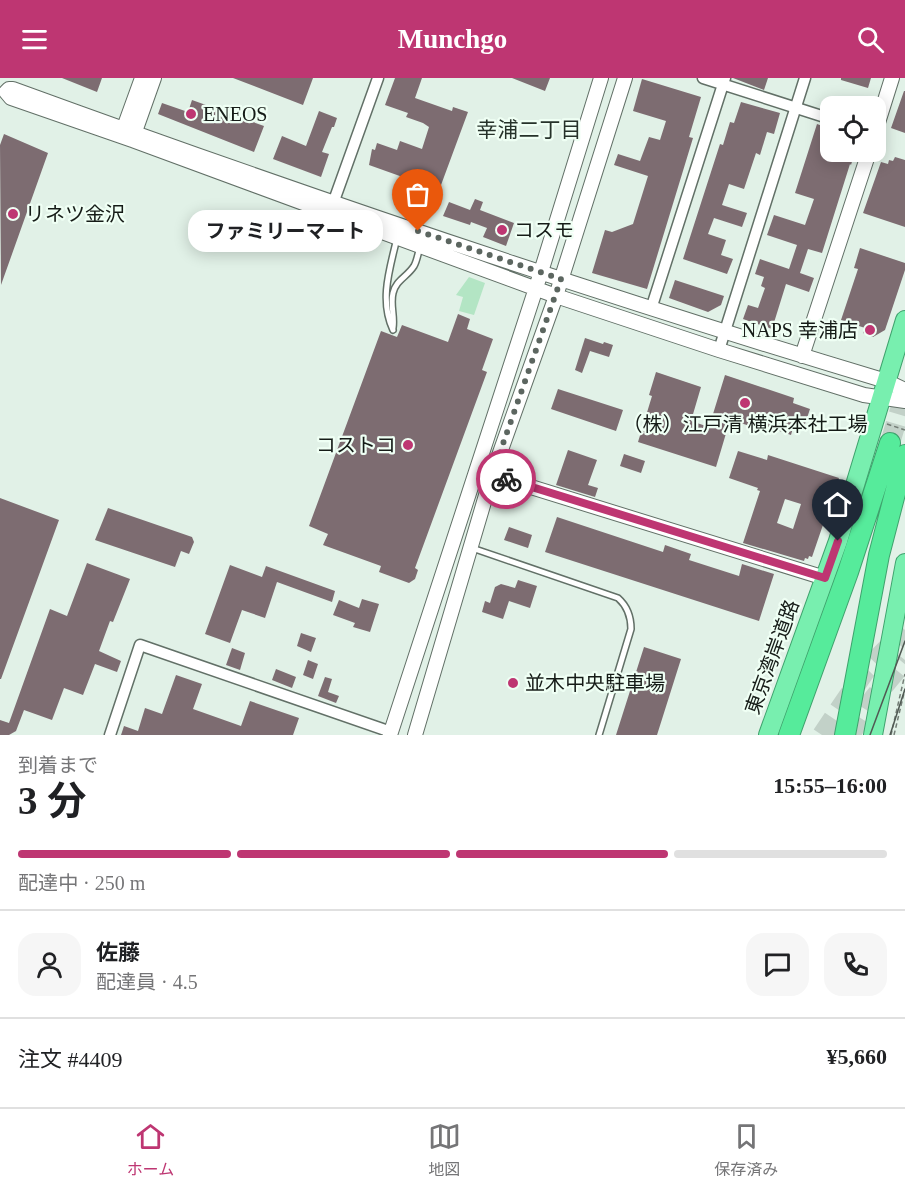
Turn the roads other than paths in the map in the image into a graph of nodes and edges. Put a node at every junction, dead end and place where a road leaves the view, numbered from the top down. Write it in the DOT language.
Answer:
graph roads {
  1 [pos="142,78"];
  2 [pos="154,78"];
  3 [pos="378,78"];
  4 [pos="602,78"];
  5 [pos="626,78"];
  6 [pos="703,78"];
  7 [pos="805,78"];
  8 [pos="892,78"];
  9 [pos="724,81"];
  10 [pos="886,97"];
  11 [pos="796,107"];
  12 [pos="820,115"];
  13 [pos="128,134"];
  14 [pos="865,162"];
  15 [pos="331,207"];
  16 [pos="397,237"];
  17 [pos="421,246"];
  18 [pos="539,273"];
  19 [pos="561,279"];
  20 [pos="536,288"];
  21 [pos="556,296"];
  22 [pos="651,309"];
  23 [pos="905,320"];
  24 [pos="724,333"];
  25 [pos="719,350"];
  26 [pos="802,356"];
  27 [pos="883,390"];
  28 [pos="905,390"];
  29 [pos="905,401"];
  30 [pos="897,449"];
  31 [pos="492,475"];
  32 [pos="472,548"];
  33 [pos="905,563"];
  34 [pos="825,578"];
  35 [pos="395,734"];
  36 [pos="110,735"];
  37 [pos="415,735"];
  38 [pos="599,735"];
  39 [pos="768,735"];
  40 [pos="789,735"];
  41 [pos="845,735"];
  42 [pos="873,735"];
  1 -- 13 [label="street"];
  2 -- 13 [label="street"];
  3 -- 15 [label="street"];
  4 -- 18 [label="street"];
  5 -- 19 [label="street"];
  6 -- 9 [label="street"];
  7 -- 11 [label="street"];
  8 -- 10 [label="street"];
  9 -- 11 [label="street"];
  9 -- 22 [label="street"];
  11 -- 12 [label="street"];
  11 -- 24 [label="street"];
  13 -- 13 [label="street"];
  13 -- 15 [label="street"];
  14 -- 26 [label="street"];
  15 -- 16 [label="street"];
  15 -- 18 [label="street"];
  16 -- 17 [label="street"];
  16 -- 17 [label="lane"];
  17 -- 20 [label="street"];
  18 -- 19 [label="street"];
  18 -- 20 [label="street"];
  19 -- 21 [label="street"];
  19 -- 22 [label="street"];
  20 -- 21 [label="street"];
  20 -- 35 [label="street"];
  21 -- 25 [label="street"];
  21 -- 31 [label="street"];
  22 -- 24 [label="street"];
  23 -- 27 [label="highway, 東京湾岸道路"];
  24 -- 25 [label="street"];
  24 -- 26 [label="street"];
  25 -- 27 [label="street"];
  26 -- 27 [label="street"];
  27 -- 28 [label="street"];
  27 -- 29 [label="street"];
  27 -- 34 [label="highway, 東京湾岸道路"];
  30 -- 40 [label="highway"];
  30 -- 41 [label="highway"];
  31 -- 32 [label="street"];
  31 -- 34 [label="street"];
  32 -- 37 [label="street"];
  32 -- 38 [label="lane"];
  33 -- 42 [label="highway"];
  34 -- 39 [label="highway, 東京湾岸道路"];
  35 -- 36 [label="street"];
}
